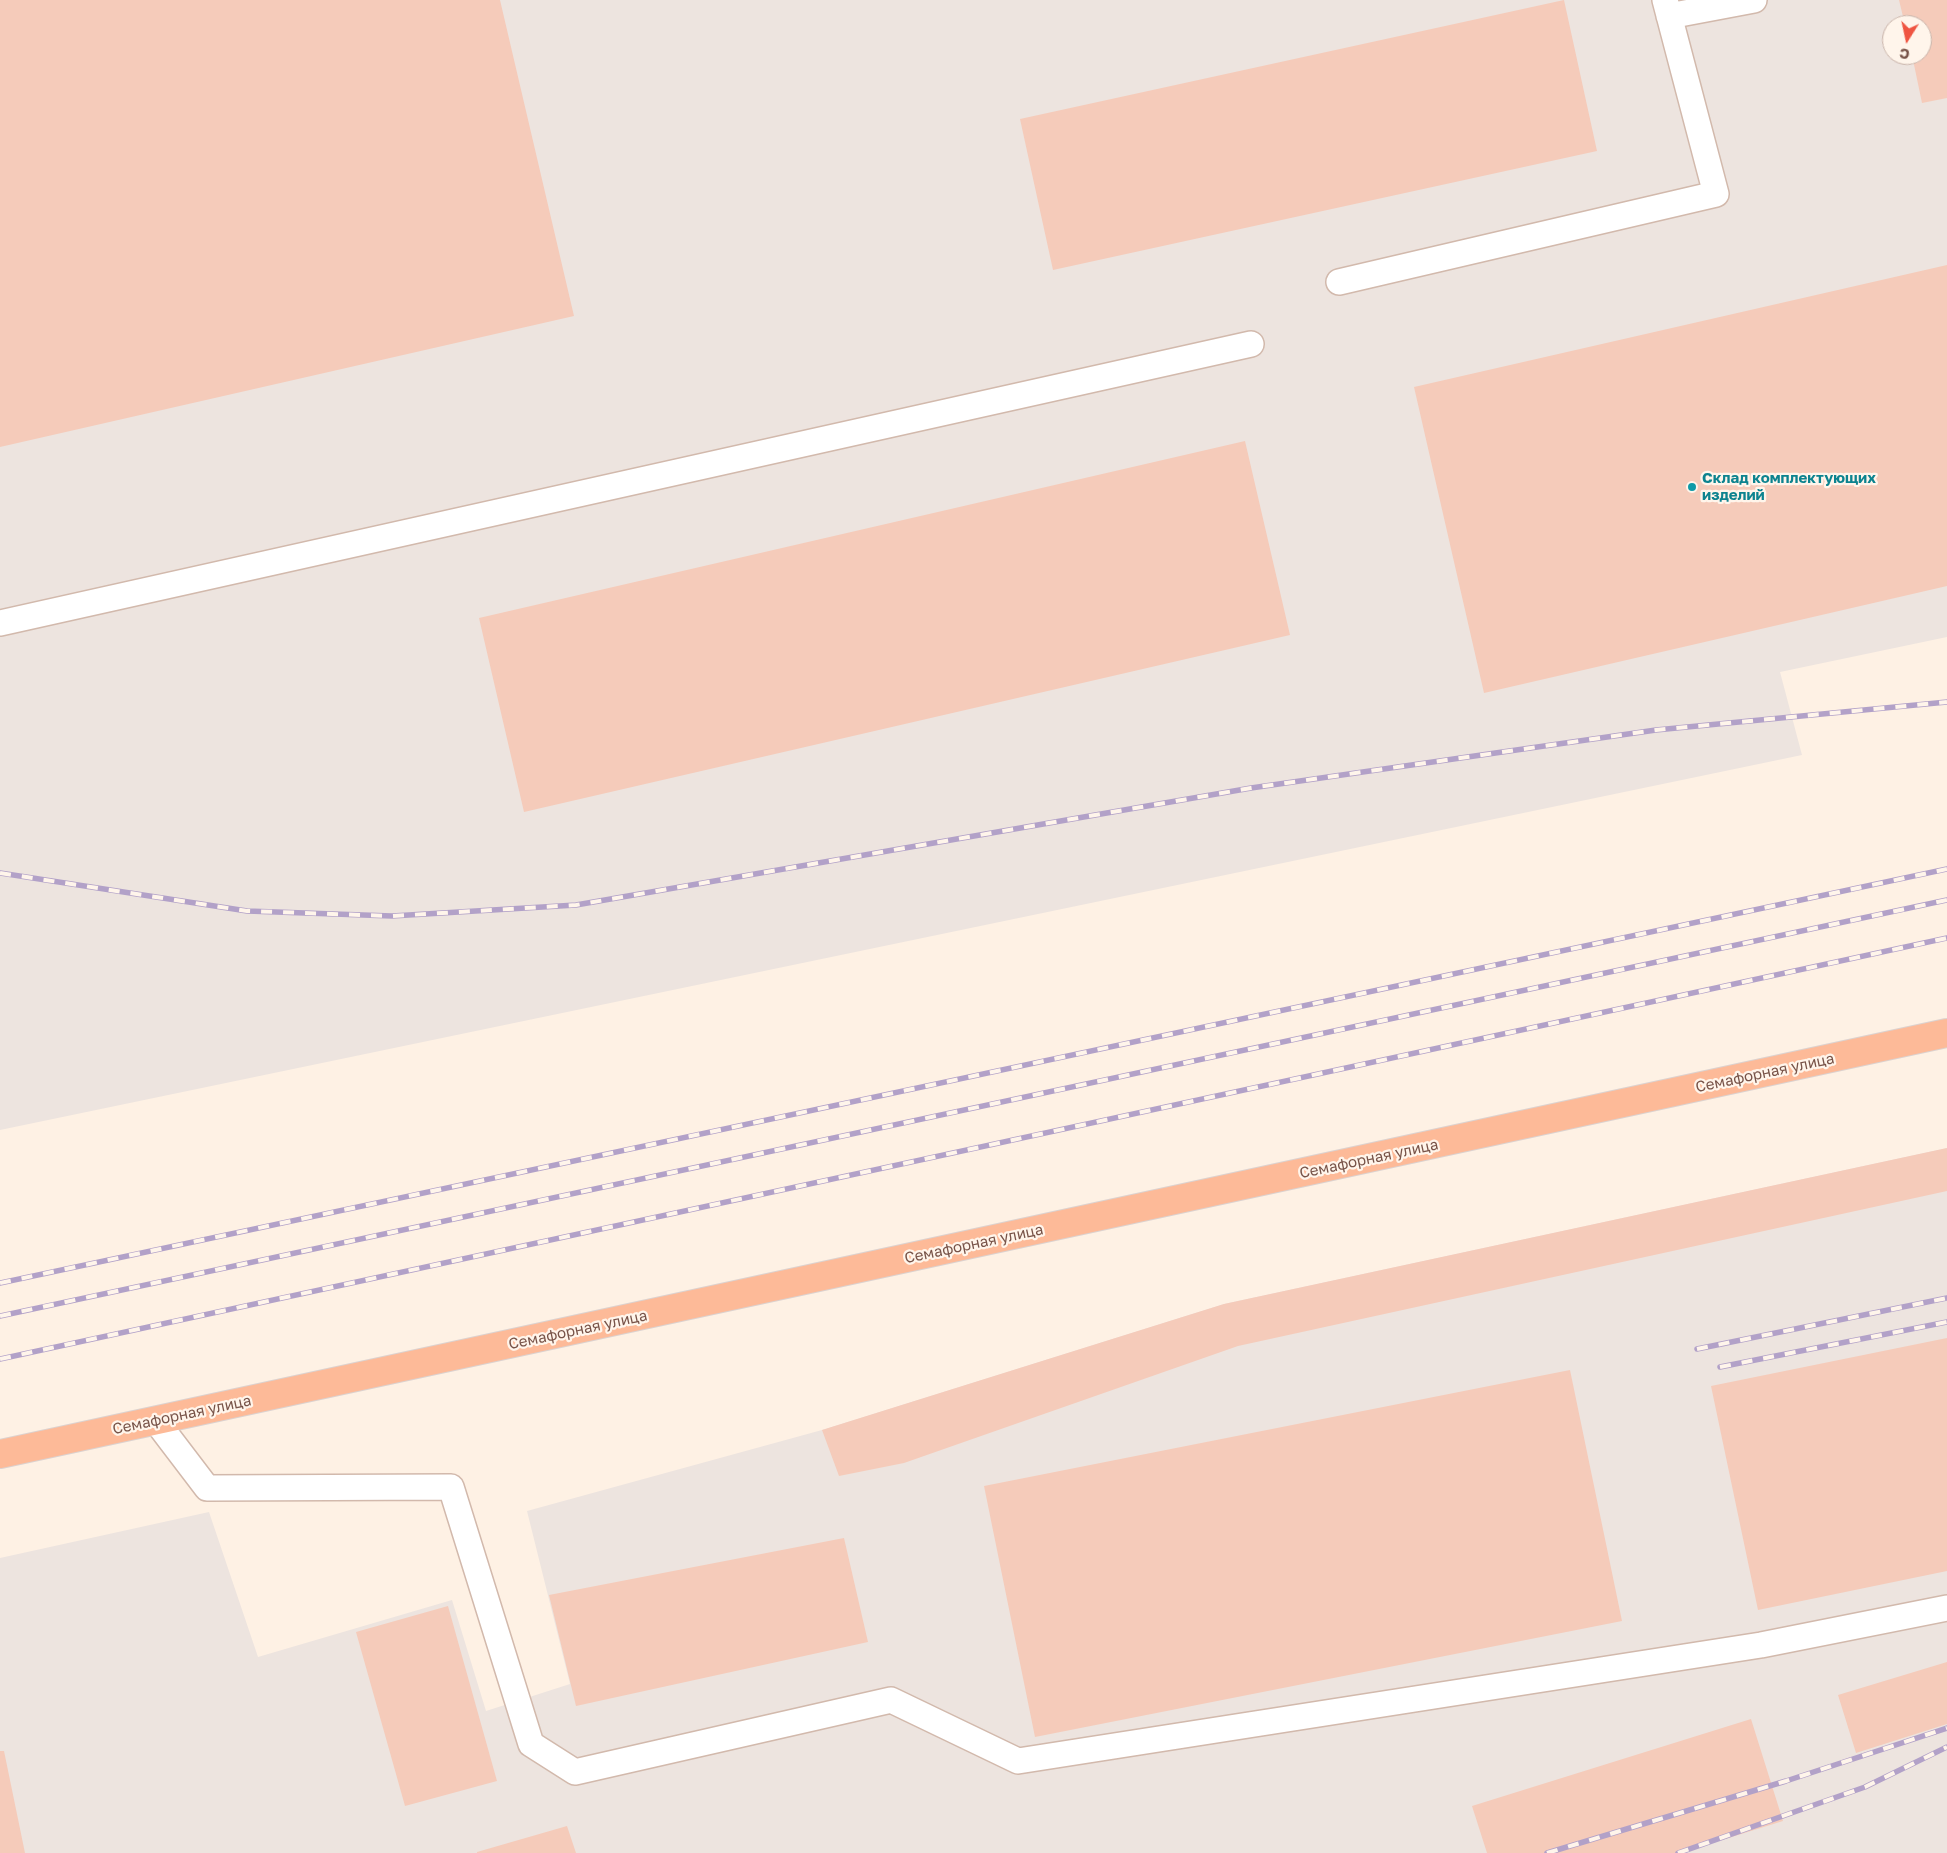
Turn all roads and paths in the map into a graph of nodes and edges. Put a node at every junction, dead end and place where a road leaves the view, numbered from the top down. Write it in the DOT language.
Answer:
graph roads {
  1 [pos="1754,0"];
  2 [pos="1667,8"];
  3 [pos="1338,282"];
  4 [pos="1251,344"];
  5 [pos="0,623"];
  6 [pos="1947,1033"];
  7 [pos="156,1421"];
  8 [pos="0,1454"];
  9 [pos="1947,1608"];
  1 -- 2 [label="lane"];
  2 -- 3 [label="lane"];
  4 -- 5 [label="lane"];
  6 -- 7 [label="highway, Семафорная улица"];
  7 -- 8 [label="highway, Семафорная улица"];
  7 -- 9 [label="lane"];
}
